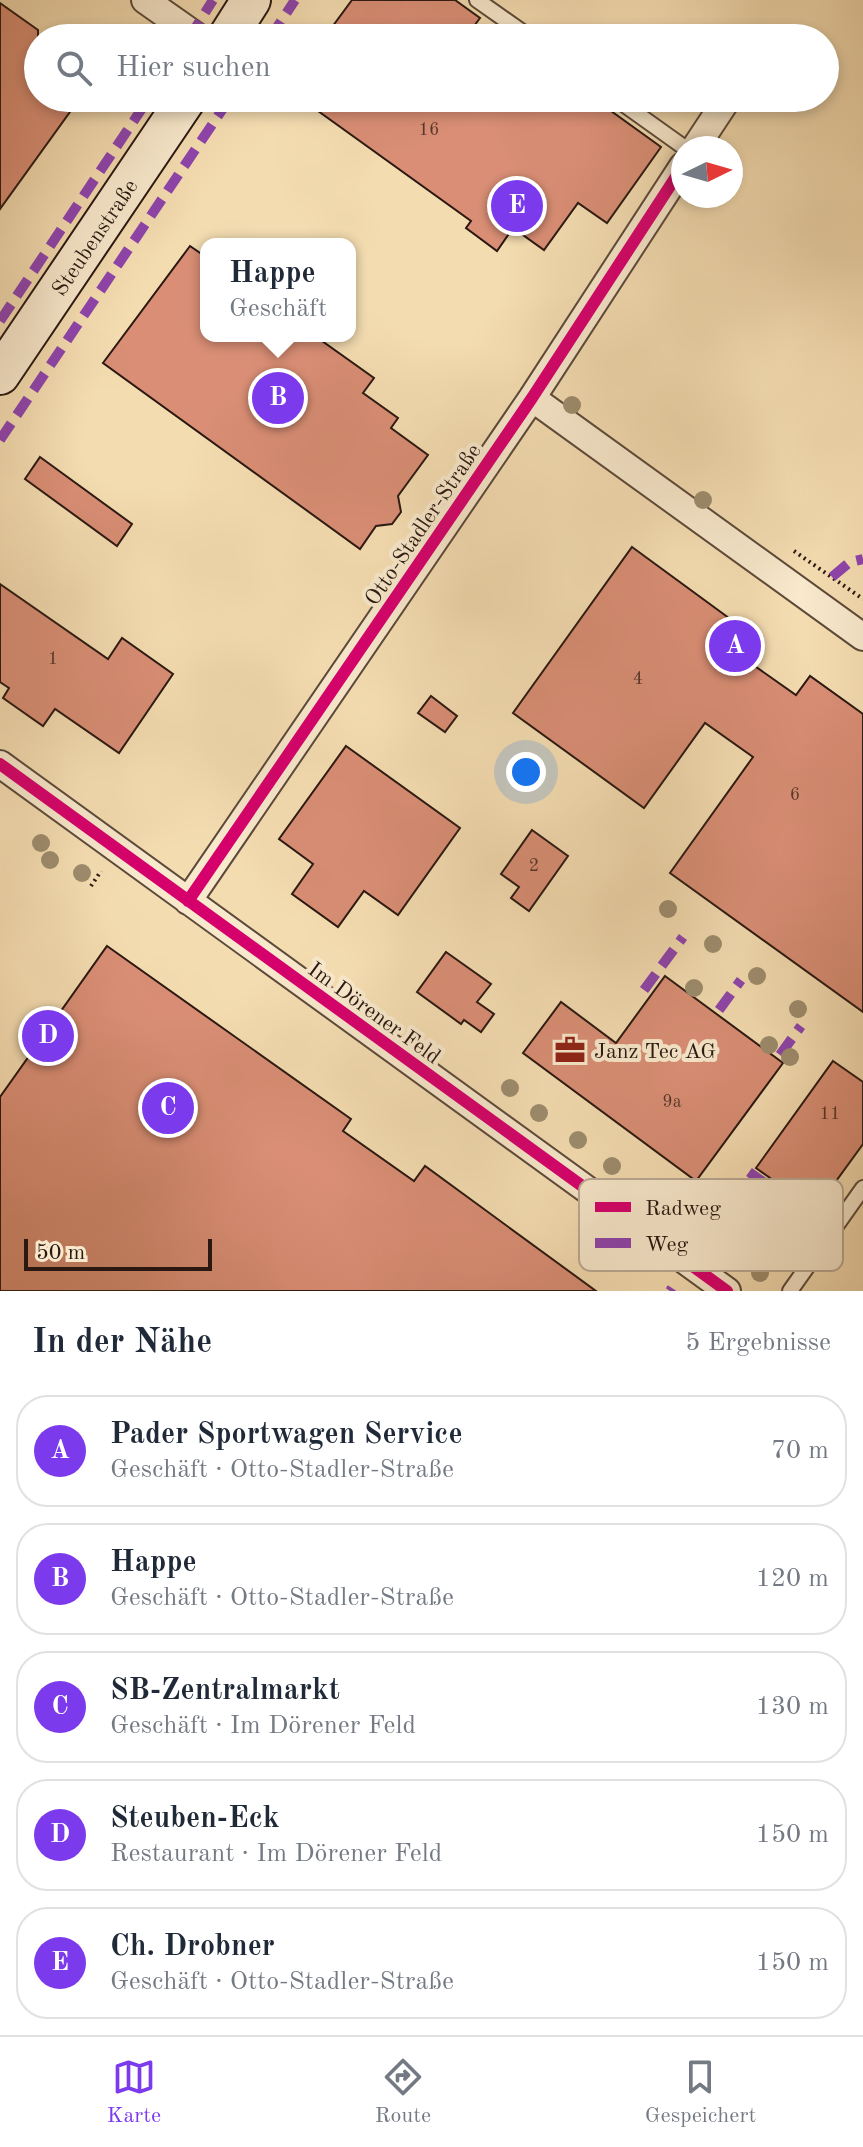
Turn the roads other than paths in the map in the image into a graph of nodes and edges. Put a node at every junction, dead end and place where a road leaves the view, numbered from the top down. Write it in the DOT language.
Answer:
graph roads {
  1 [pos="145,0"];
  2 [pos="251,0"];
  3 [pos="477,0"];
  4 [pos="179,24"];
  5 [pos="236,24"];
  6 [pos="511,24"];
  7 [pos="178,112"];
  8 [pos="635,112"];
  9 [pos="719,112"];
  10 [pos="703,136"];
  11 [pos="671,138"];
  12 [pos="671,184"];
  13 [pos="0,375"];
  14 [pos="532,398"];
  15 [pos="863,637"];
  16 [pos="0,764"];
  17 [pos="188,901"];
  18 [pos="579,1184"];
  19 [pos="863,1188"];
  20 [pos="843,1216"];
  21 [pos="699,1271"];
  22 [pos="804,1271"];
  23 [pos="727,1291"];
  24 [pos="790,1291"];
  1 -- 4 [label="street"];
  2 -- 5 [label="street"];
  3 -- 6 [label="lane"];
  7 -- 13 [label="street, Steubenstraße"];
  8 -- 11 [label="lane"];
  9 -- 10 [label="street"];
  12 -- 14 [label="street, Otto-Stadler-Straße"];
  14 -- 15 [label="street"];
  14 -- 17 [label="street, Otto-Stadler-Straße"];
  16 -- 17 [label="street, Im Dörener Feld"];
  17 -- 18 [label="street, Im Dörener Feld"];
  19 -- 20 [label="lane"];
  21 -- 23 [label="street, Im Dörener Feld"];
  22 -- 24 [label="lane"];
}
